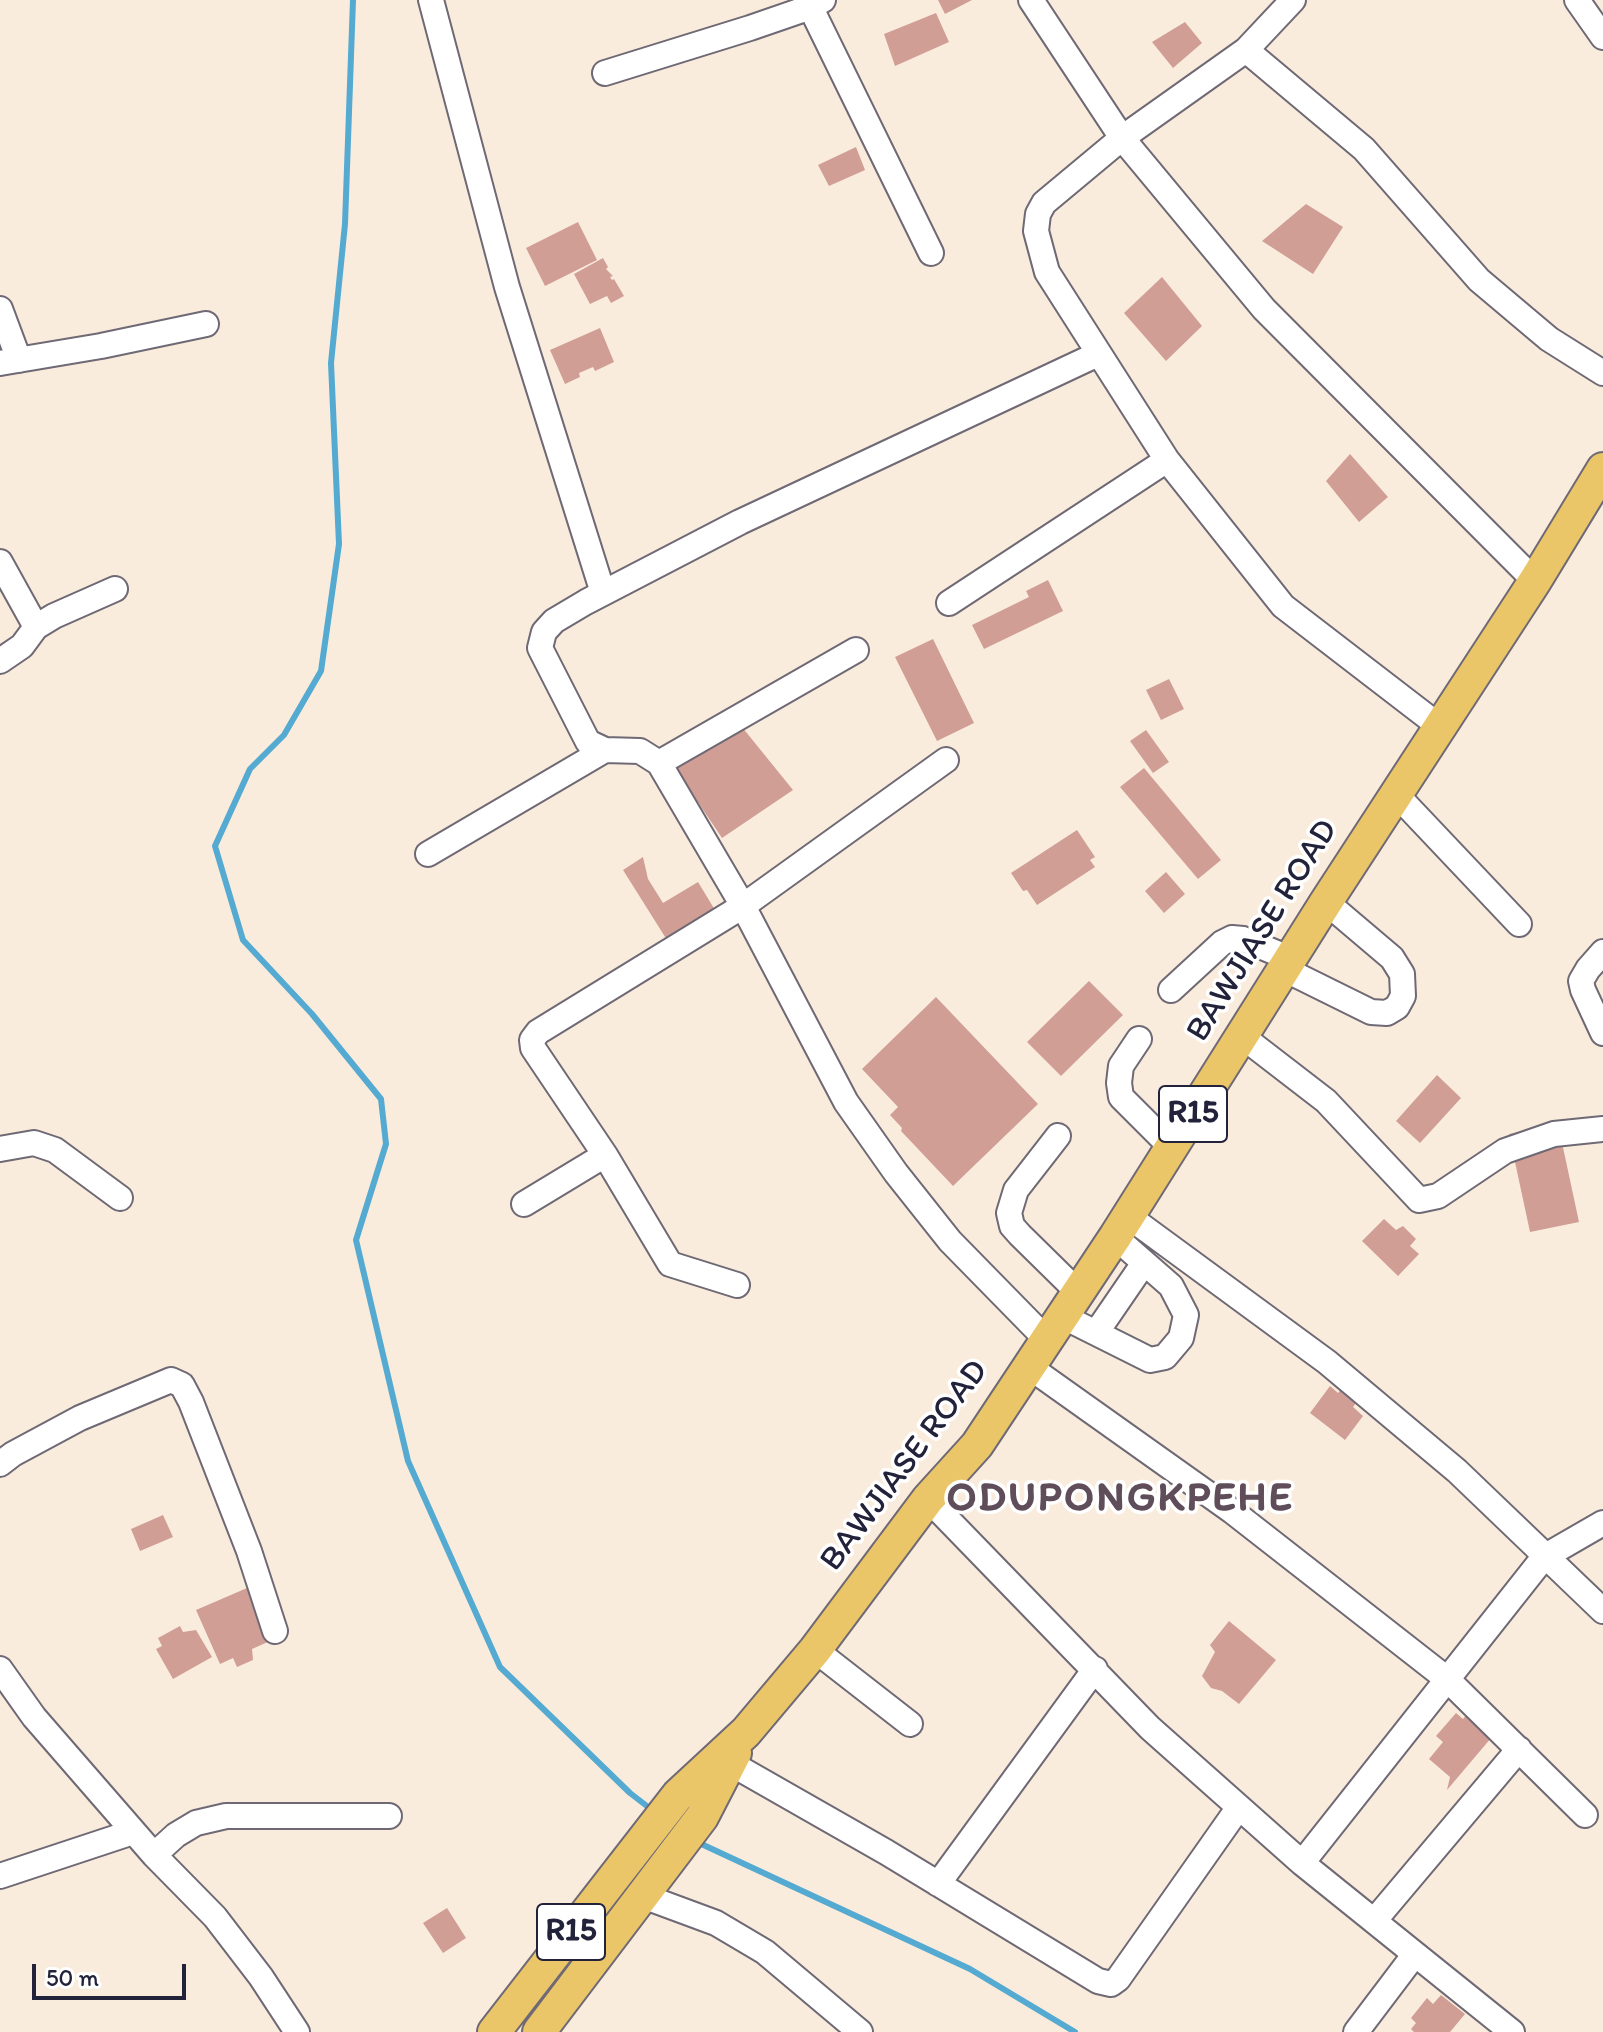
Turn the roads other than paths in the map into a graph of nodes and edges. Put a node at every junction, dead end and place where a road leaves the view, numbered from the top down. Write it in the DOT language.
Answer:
graph roads {
  1 [pos="431,0"];
  2 [pos="1031,0"];
  3 [pos="1293,0"];
  4 [pos="1577,0"];
  5 [pos="814,2"];
  6 [pos="1603,37"];
  7 [pos="1246,50"];
  8 [pos="605,73"];
  9 [pos="1122,138"];
  10 [pos="931,253"];
  11 [pos="0,309"];
  12 [pos="206,324"];
  13 [pos="1098,354"];
  14 [pos="10,361"];
  15 [pos="1603,373"];
  16 [pos="1167,460"];
  17 [pos="1603,469"];
  18 [pos="0,562"];
  19 [pos="1535,581"];
  20 [pos="115,589"];
  21 [pos="603,593"];
  22 [pos="949,603"];
  23 [pos="36,627"];
  24 [pos="856,650"];
  25 [pos="0,661"];
  26 [pos="1439,726"];
  27 [pos="605,750"];
  28 [pos="946,760"];
  29 [pos="659,763"];
  30 [pos="1395,793"];
  31 [pos="428,854"];
  32 [pos="1326,902"];
  33 [pos="743,906"];
  34 [pos="1519,924"];
  35 [pos="1603,952"];
  36 [pos="1288,964"];
  37 [pos="1171,990"];
  38 [pos="1603,1033"];
  39 [pos="1243,1037"];
  40 [pos="1139,1039"];
  41 [pos="1603,1129"];
  42 [pos="1058,1136"];
  43 [pos="1171,1147"];
  44 [pos="0,1149"];
  45 [pos="605,1155"];
  46 [pos="120,1198"];
  47 [pos="524,1204"];
  48 [pos="1122,1227"];
  49 [pos="1144,1263"];
  50 [pos="737,1285"];
  51 [pos="1054,1329"];
  52 [pos="1096,1333"];
  53 [pos="0,1464"];
  54 [pos="928,1499"];
  55 [pos="1603,1523"];
  56 [pos="1544,1557"];
  57 [pos="1603,1611"];
  58 [pos="275,1631"];
  59 [pos="815,1650"];
  60 [pos="0,1669"];
  61 [pos="1095,1669"];
  62 [pos="1447,1679"];
  63 [pos="910,1724"];
  64 [pos="746,1732"];
  65 [pos="1519,1749"];
  66 [pos="730,1763"];
  67 [pos="1239,1807"];
  68 [pos="1585,1815"];
  69 [pos="389,1816"];
  70 [pos="133,1832"];
  71 [pos="154,1855"];
  72 [pos="1302,1863"];
  73 [pos="0,1876"];
  74 [pos="938,1884"];
  75 [pos="643,1896"];
  76 [pos="1374,1921"];
  77 [pos="1415,1954"];
  78 [pos="297,2032"];
  79 [pos="494,2032"];
  80 [pos="539,2032"];
  81 [pos="860,2032"];
  82 [pos="1356,2032"];
  83 [pos="1512,2032"];
  1 -- 21 [label="street"];
  2 -- 9 [label="street"];
  3 -- 7 [label="street"];
  4 -- 6 [label="street"];
  5 -- 8 [label="street"];
  5 -- 10 [label="street"];
  7 -- 9 [label="street"];
  7 -- 15 [label="street"];
  9 -- 13 [label="street"];
  9 -- 19 [label="street"];
  11 -- 14 [label="street"];
  12 -- 14 [label="street"];
  13 -- 16 [label="street"];
  13 -- 21 [label="street"];
  16 -- 22 [label="street"];
  16 -- 26 [label="street"];
  17 -- 19 [label="main road, BAWJIASE ROAD / R15"];
  18 -- 23 [label="street"];
  19 -- 26 [label="main road, BAWJIASE ROAD / R15"];
  20 -- 23 [label="street"];
  21 -- 27 [label="street"];
  23 -- 25 [label="street"];
  24 -- 29 [label="street"];
  26 -- 30 [label="main road, BAWJIASE ROAD / R15"];
  27 -- 29 [label="street"];
  27 -- 31 [label="street"];
  28 -- 33 [label="street"];
  29 -- 33 [label="street"];
  30 -- 32 [label="main road, BAWJIASE ROAD / R15"];
  30 -- 34 [label="street"];
  32 -- 36 [label="main road, BAWJIASE ROAD / R15"];
  32 -- 36 [label="street"];
  33 -- 45 [label="street"];
  33 -- 51 [label="street"];
  35 -- 38 [label="street"];
  36 -- 37 [label="street"];
  36 -- 39 [label="main road, BAWJIASE ROAD / R15"];
  39 -- 41 [label="street"];
  39 -- 43 [label="main road, BAWJIASE ROAD / R15"];
  40 -- 43 [label="street"];
  42 -- 51 [label="street"];
  43 -- 48 [label="main road, BAWJIASE ROAD / R15"];
  44 -- 46 [label="street"];
  45 -- 47 [label="street"];
  45 -- 50 [label="street"];
  48 -- 49 [label="street"];
  48 -- 51 [label="main road, BAWJIASE ROAD / R15"];
  48 -- 56 [label="street"];
  49 -- 52 [label="street"];
  49 -- 52 [label="street"];
  51 -- 52 [label="street"];
  51 -- 54 [label="main road, BAWJIASE ROAD / R15"];
  51 -- 62 [label="street"];
  53 -- 58 [label="street"];
  54 -- 59 [label="main road, BAWJIASE ROAD / R15"];
  54 -- 61 [label="street"];
  55 -- 56 [label="street"];
  56 -- 57 [label="street"];
  56 -- 62 [label="street"];
  59 -- 63 [label="street"];
  59 -- 64 [label="main road, BAWJIASE ROAD / R15"];
  60 -- 70 [label="street"];
  61 -- 67 [label="street"];
  61 -- 74 [label="street"];
  62 -- 65 [label="street"];
  62 -- 72 [label="street"];
  64 -- 66 [label="main road, BAWJIASE ROAD / R15"];
  64 -- 79 [label="main road, BAWJIASE ROAD / R15"];
  65 -- 68 [label="street"];
  65 -- 76 [label="street"];
  66 -- 74 [label="street"];
  66 -- 75 [label="main road, BAWJIASE ROAD / R15"];
  67 -- 72 [label="street"];
  67 -- 74 [label="street"];
  69 -- 71 [label="street"];
  70 -- 71 [label="street"];
  70 -- 73 [label="street"];
  71 -- 78 [label="street"];
  72 -- 76 [label="street"];
  75 -- 80 [label="main road, BAWJIASE ROAD / R15"];
  75 -- 81 [label="street"];
  76 -- 77 [label="street"];
  77 -- 82 [label="street"];
  77 -- 83 [label="street"];
}
